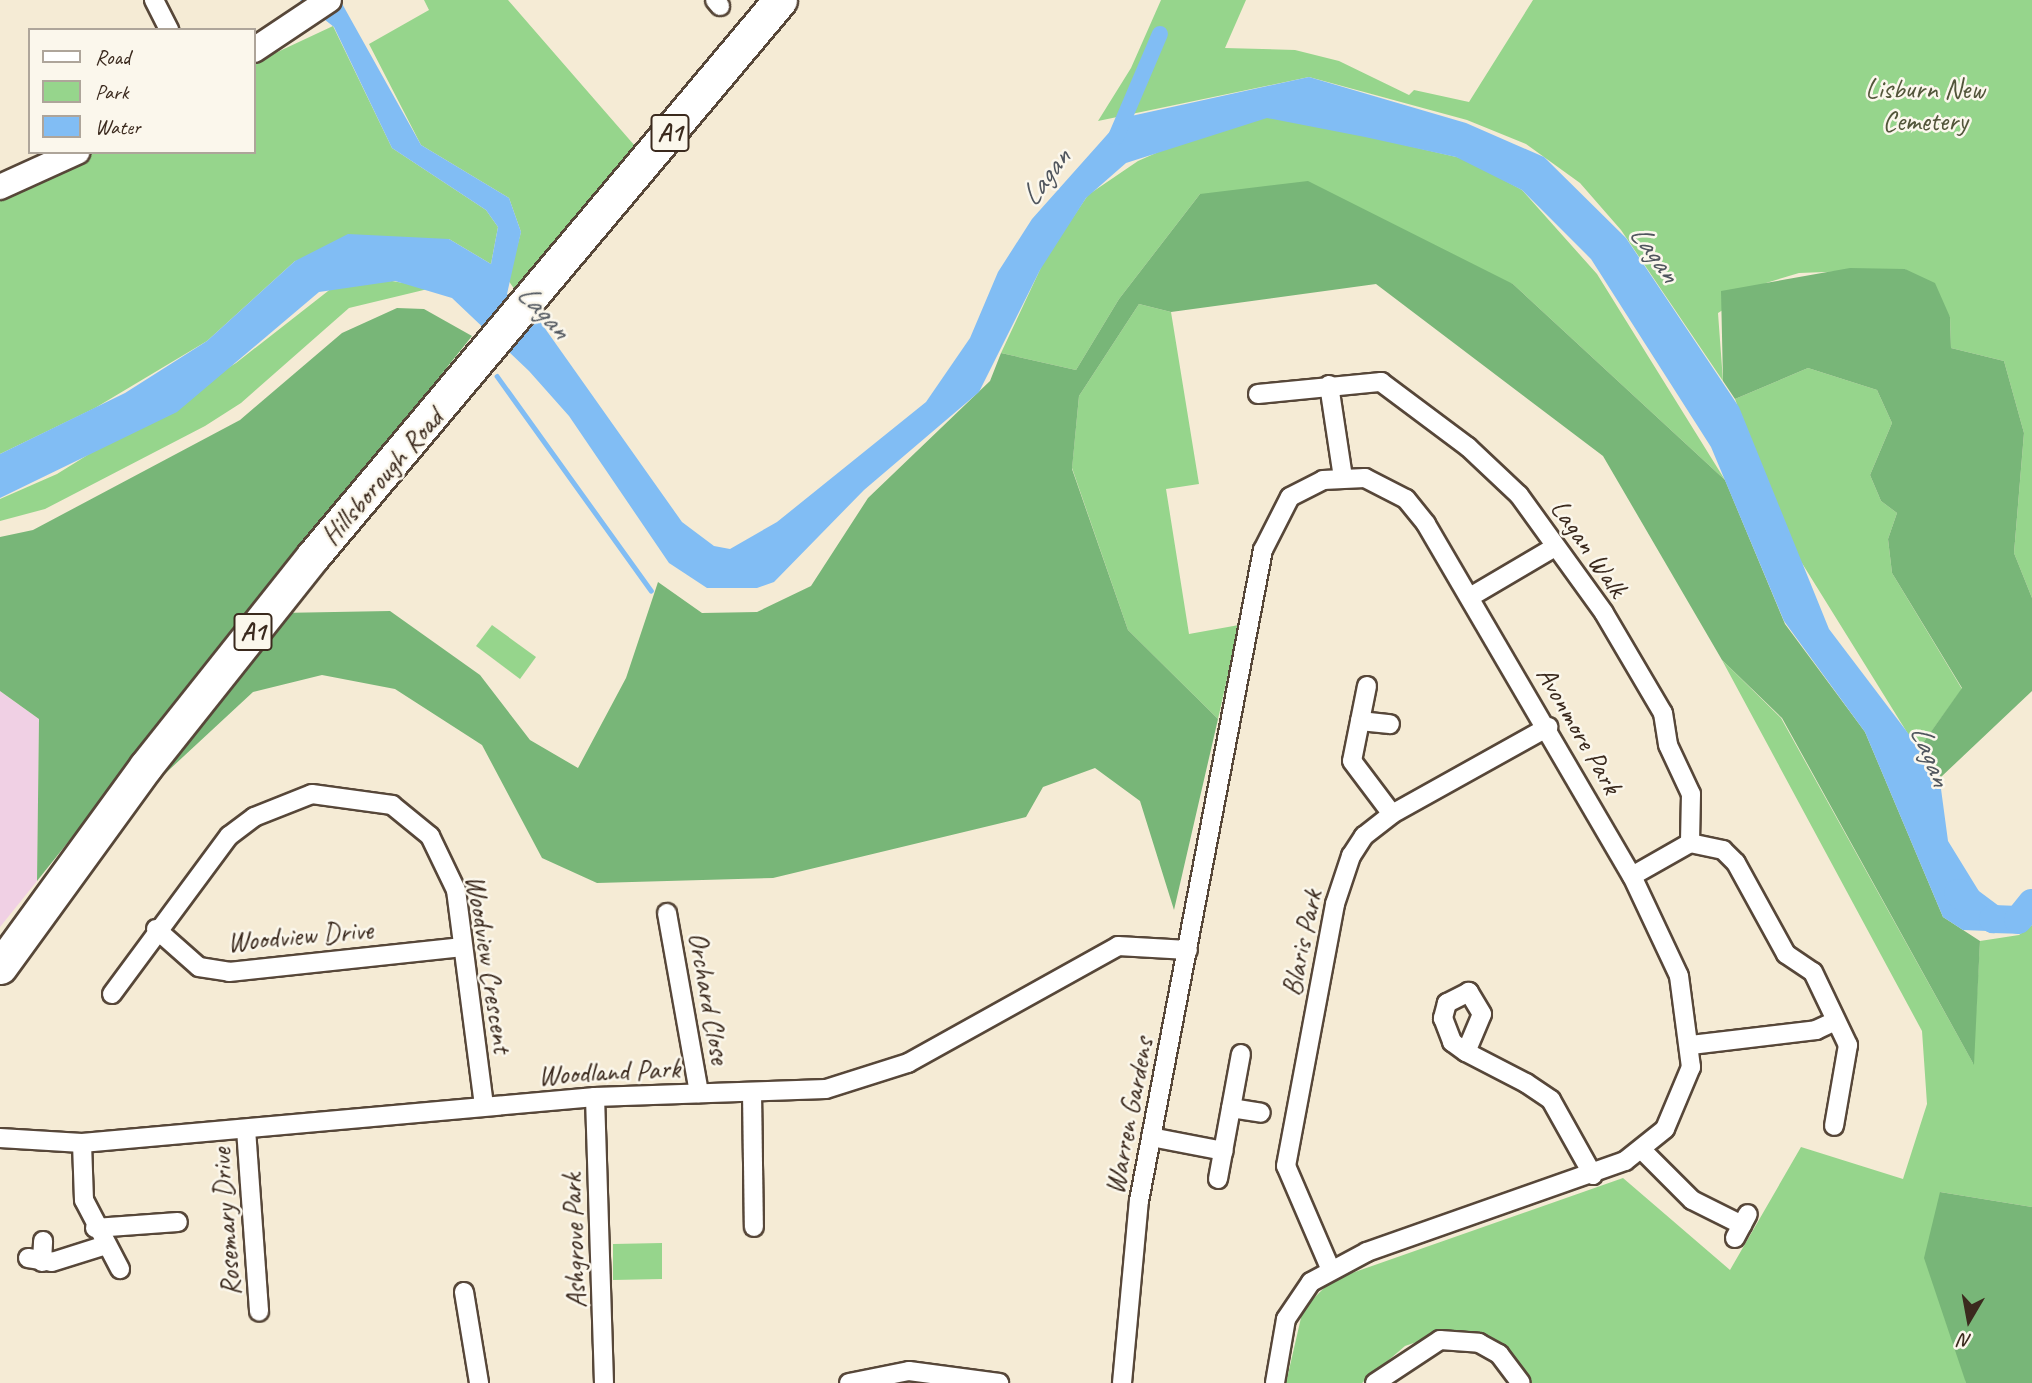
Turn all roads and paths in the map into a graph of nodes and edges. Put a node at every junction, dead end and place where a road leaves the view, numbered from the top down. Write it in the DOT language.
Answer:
graph roads {
  1 [pos="154,0"];
  2 [pos="329,0"];
  3 [pos="779,0"];
  4 [pos="168,28"];
  5 [pos="256,49"];
  6 [pos="73,154"];
  7 [pos="0,187"];
  8 [pos="1329,385"];
  9 [pos="1258,394"];
  10 [pos="1343,478"];
  11 [pos="1555,547"];
  12 [pos="1470,597"];
  13 [pos="1367,686"];
  14 [pos="1360,721"];
  15 [pos="1390,724"];
  16 [pos="1548,727"];
  17 [pos="1392,814"];
  18 [pos="1690,843"];
  19 [pos="1205,861"];
  20 [pos="1632,876"];
  21 [pos="667,913"];
  22 [pos="156,929"];
  23 [pos="463,947"];
  24 [pos="1188,950"];
  25 [pos="0,967"];
  26 [pos="112,994"];
  27 [pos="1835,1021"];
  28 [pos="1691,1045"];
  29 [pos="1466,1052"];
  30 [pos="1241,1054"];
  31 [pos="699,1093"];
  32 [pos="752,1093"];
  33 [pos="595,1097"];
  34 [pos="484,1106"];
  35 [pos="1231,1108"];
  36 [pos="1261,1113"];
  37 [pos="1834,1126"];
  38 [pos="246,1129"];
  39 [pos="1151,1137"];
  40 [pos="0,1138"];
  41 [pos="82,1143"];
  42 [pos="1641,1149"];
  43 [pos="1224,1151"];
  44 [pos="1593,1175"];
  45 [pos="1219,1179"];
  46 [pos="178,1222"];
  47 [pos="1741,1226"];
  48 [pos="754,1227"];
  49 [pos="95,1228"];
  50 [pos="43,1241"];
  51 [pos="106,1245"];
  52 [pos="1330,1268"];
  53 [pos="120,1269"];
  54 [pos="464,1292"];
  55 [pos="259,1312"];
  56 [pos="479,1383"];
  57 [pos="604,1383"];
  58 [pos="849,1383"];
  59 [pos="999,1383"];
  60 [pos="1122,1383"];
  61 [pos="1275,1383"];
  62 [pos="1375,1383"];
  63 [pos="1521,1383"];
  1 -- 4 [label="street"];
  2 -- 5 [label="street"];
  3 -- 25 [label="highway, Hillsborough Road / A1"];
  6 -- 7 [label="street"];
  8 -- 9 [label="street, Lagan Walk"];
  8 -- 10 [label="street"];
  8 -- 11 [label="street, Lagan Walk"];
  10 -- 12 [label="street, Avonmore Park"];
  10 -- 19 [label="street, Avonmore Park"];
  11 -- 12 [label="street"];
  11 -- 18 [label="street, Lagan Walk"];
  12 -- 16 [label="street, Avonmore Park"];
  13 -- 14 [label="street"];
  14 -- 15 [label="street"];
  14 -- 17 [label="street"];
  16 -- 17 [label="street, Blaris Park"];
  16 -- 20 [label="street, Avonmore Park"];
  17 -- 52 [label="street, Blaris Park"];
  18 -- 20 [label="street"];
  18 -- 27 [label="street"];
  19 -- 24 [label="street, Warren Gardens"];
  20 -- 28 [label="street, Avonmore Park"];
  21 -- 31 [label="street, Orchard Close"];
  22 -- 23 [label="street, Woodview Drive"];
  22 -- 23 [label="street, Woodview Crescent"];
  22 -- 26 [label="street, Woodview Crescent"];
  23 -- 34 [label="street, Woodview Crescent"];
  24 -- 32 [label="street, Woodland Park"];
  24 -- 39 [label="street, Warren Gardens"];
  27 -- 28 [label="street"];
  27 -- 37 [label="street"];
  28 -- 42 [label="street, Avonmore Park"];
  29 -- 44 [label="street"];
  30 -- 35 [label="street"];
  31 -- 32 [label="street, Woodland Park"];
  31 -- 33 [label="street, Woodland Park"];
  32 -- 48 [label="street"];
  33 -- 34 [label="street, Woodland Park"];
  33 -- 57 [label="street, Ashgrove Park"];
  34 -- 38 [label="street, Woodland Park"];
  35 -- 36 [label="street"];
  35 -- 43 [label="street"];
  38 -- 41 [label="street, Woodland Park"];
  38 -- 55 [label="street, Rosemary Drive"];
  39 -- 43 [label="street"];
  39 -- 60 [label="street, Warren Gardens"];
  40 -- 41 [label="street, Woodland Park"];
  41 -- 49 [label="street"];
  42 -- 44 [label="street, Avonmore Park"];
  42 -- 47 [label="street"];
  43 -- 45 [label="street"];
  44 -- 52 [label="street, Avonmore Park"];
  46 -- 49 [label="street"];
  49 -- 51 [label="street"];
  50 -- 51 [label="street"];
  51 -- 53 [label="street"];
  52 -- 61 [label="street"];
  54 -- 56 [label="street"];
  58 -- 59 [label="street"];
  62 -- 63 [label="street"];
}
